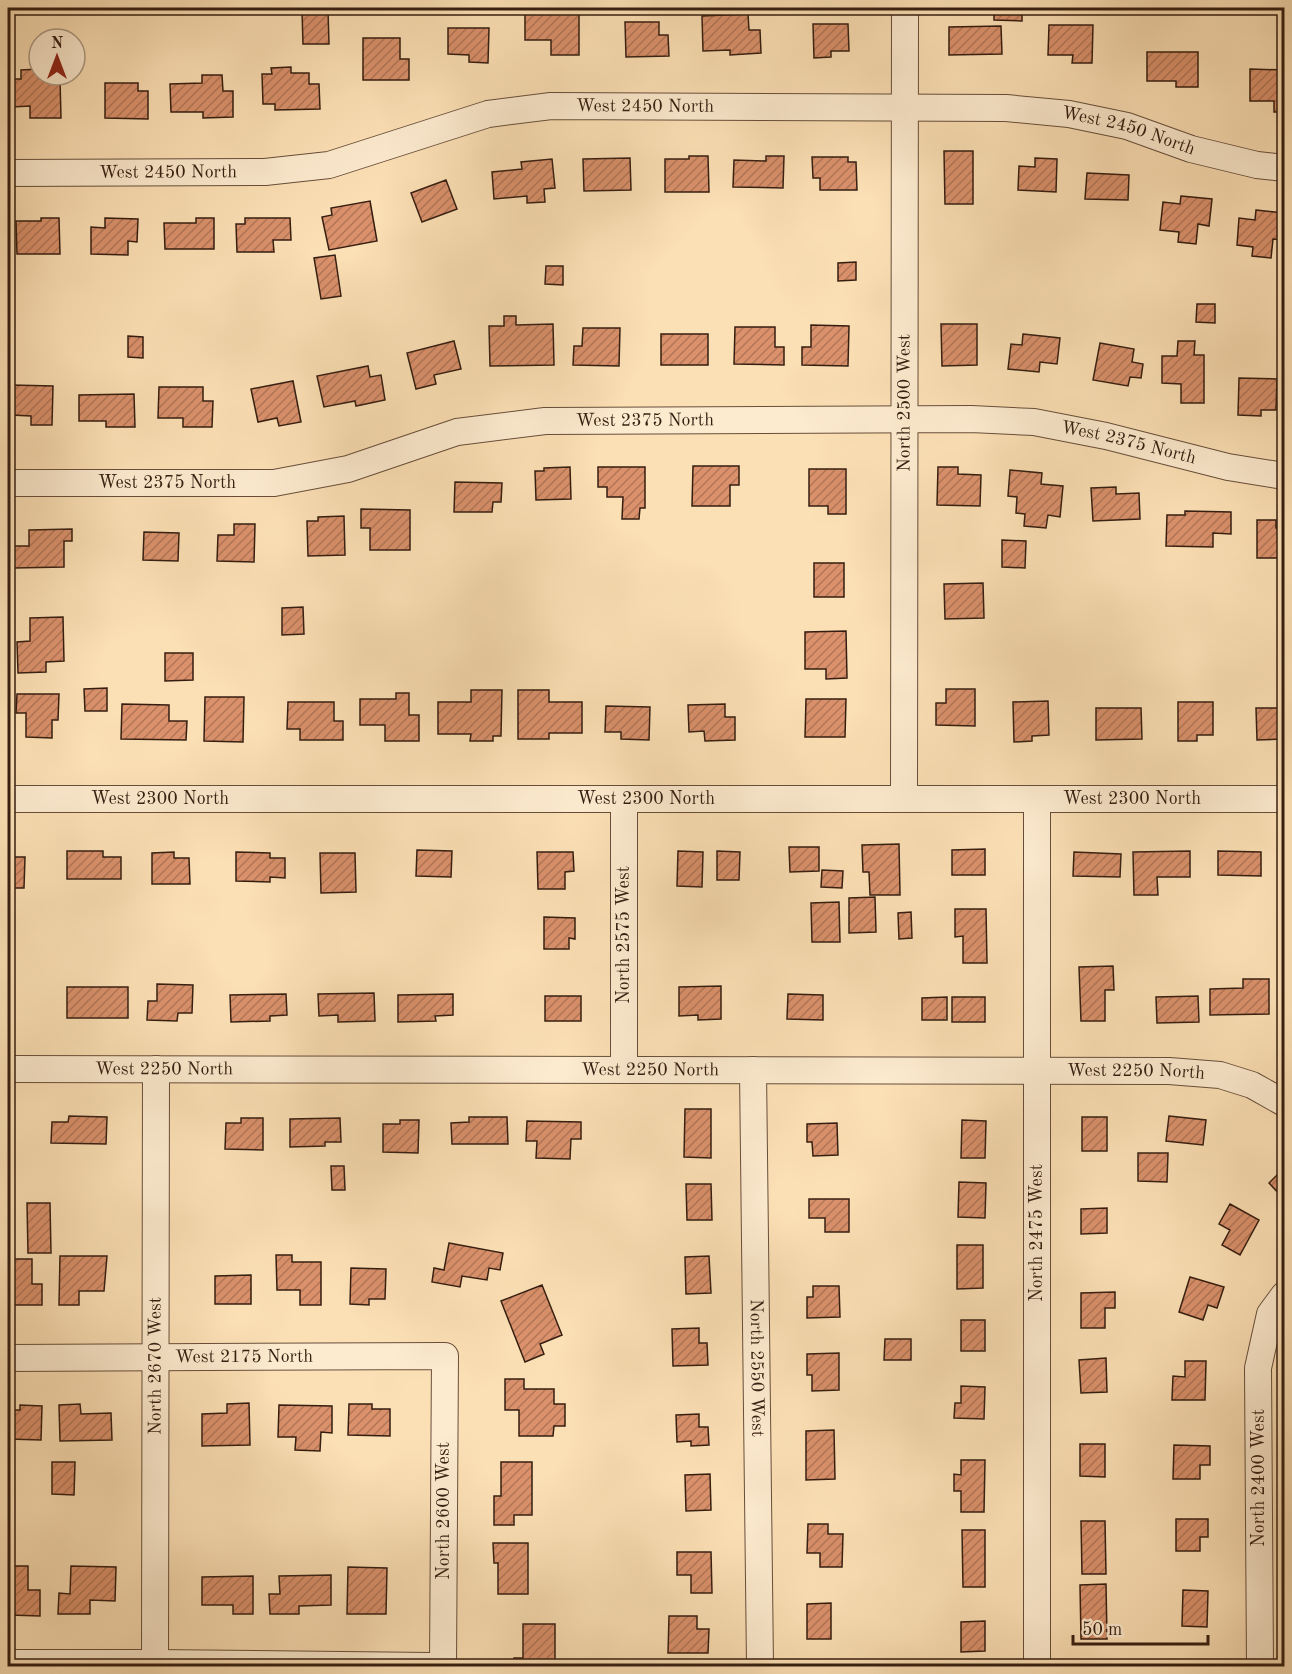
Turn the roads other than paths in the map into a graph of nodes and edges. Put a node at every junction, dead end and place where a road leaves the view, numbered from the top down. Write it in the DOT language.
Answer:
graph roads {
  1 [pos="905,8"];
  2 [pos="905,108"];
  3 [pos="1284,168"];
  4 [pos="8,173"];
  5 [pos="904,419"];
  6 [pos="1284,476"];
  7 [pos="8,483"];
  8 [pos="8,799"];
  9 [pos="624,799"];
  10 [pos="904,799"];
  11 [pos="1037,799"];
  12 [pos="1284,799"];
  13 [pos="8,1070"];
  14 [pos="156,1070"];
  15 [pos="624,1070"];
  16 [pos="753,1070"];
  17 [pos="1037,1070"];
  18 [pos="1284,1103"];
  19 [pos="1284,1295"];
  20 [pos="445,1356"];
  21 [pos="154,1357"];
  22 [pos="8,1358"];
  23 [pos="154,1663"];
  24 [pos="8,1664"];
  25 [pos="431,1666"];
  26 [pos="443,1666"];
  27 [pos="760,1666"];
  28 [pos="1037,1666"];
  29 [pos="1260,1666"];
  1 -- 2 [label="street, North 2500 West"];
  2 -- 3 [label="street, West 2450 North"];
  2 -- 4 [label="street, West 2450 North"];
  2 -- 5 [label="street, North 2500 West"];
  5 -- 6 [label="street, West 2375 North"];
  5 -- 7 [label="street, West 2375 North"];
  5 -- 10 [label="street, North 2500 West"];
  8 -- 9 [label="street, West 2300 North"];
  9 -- 10 [label="street, West 2300 North"];
  9 -- 15 [label="street, North 2575 West"];
  10 -- 11 [label="street, West 2300 North"];
  11 -- 12 [label="street, West 2300 North"];
  11 -- 17 [label="street, North 2475 West"];
  13 -- 14 [label="street, West 2250 North"];
  14 -- 15 [label="street, West 2250 North"];
  14 -- 21 [label="street, North 2670 West"];
  15 -- 16 [label="street, West 2250 North"];
  16 -- 17 [label="street, West 2250 North"];
  16 -- 27 [label="street, North 2550 West"];
  17 -- 18 [label="street, West 2250 North"];
  17 -- 28 [label="street, North 2475 West"];
  19 -- 29 [label="street, North 2400 West"];
  20 -- 21 [label="street, West 2175 North"];
  20 -- 26 [label="street, North 2600 West"];
  21 -- 22 [label="street, West 2175 North"];
  21 -- 23 [label="street, North 2670 West"];
  23 -- 24 [label="street"];
  23 -- 25 [label="street"];
}
